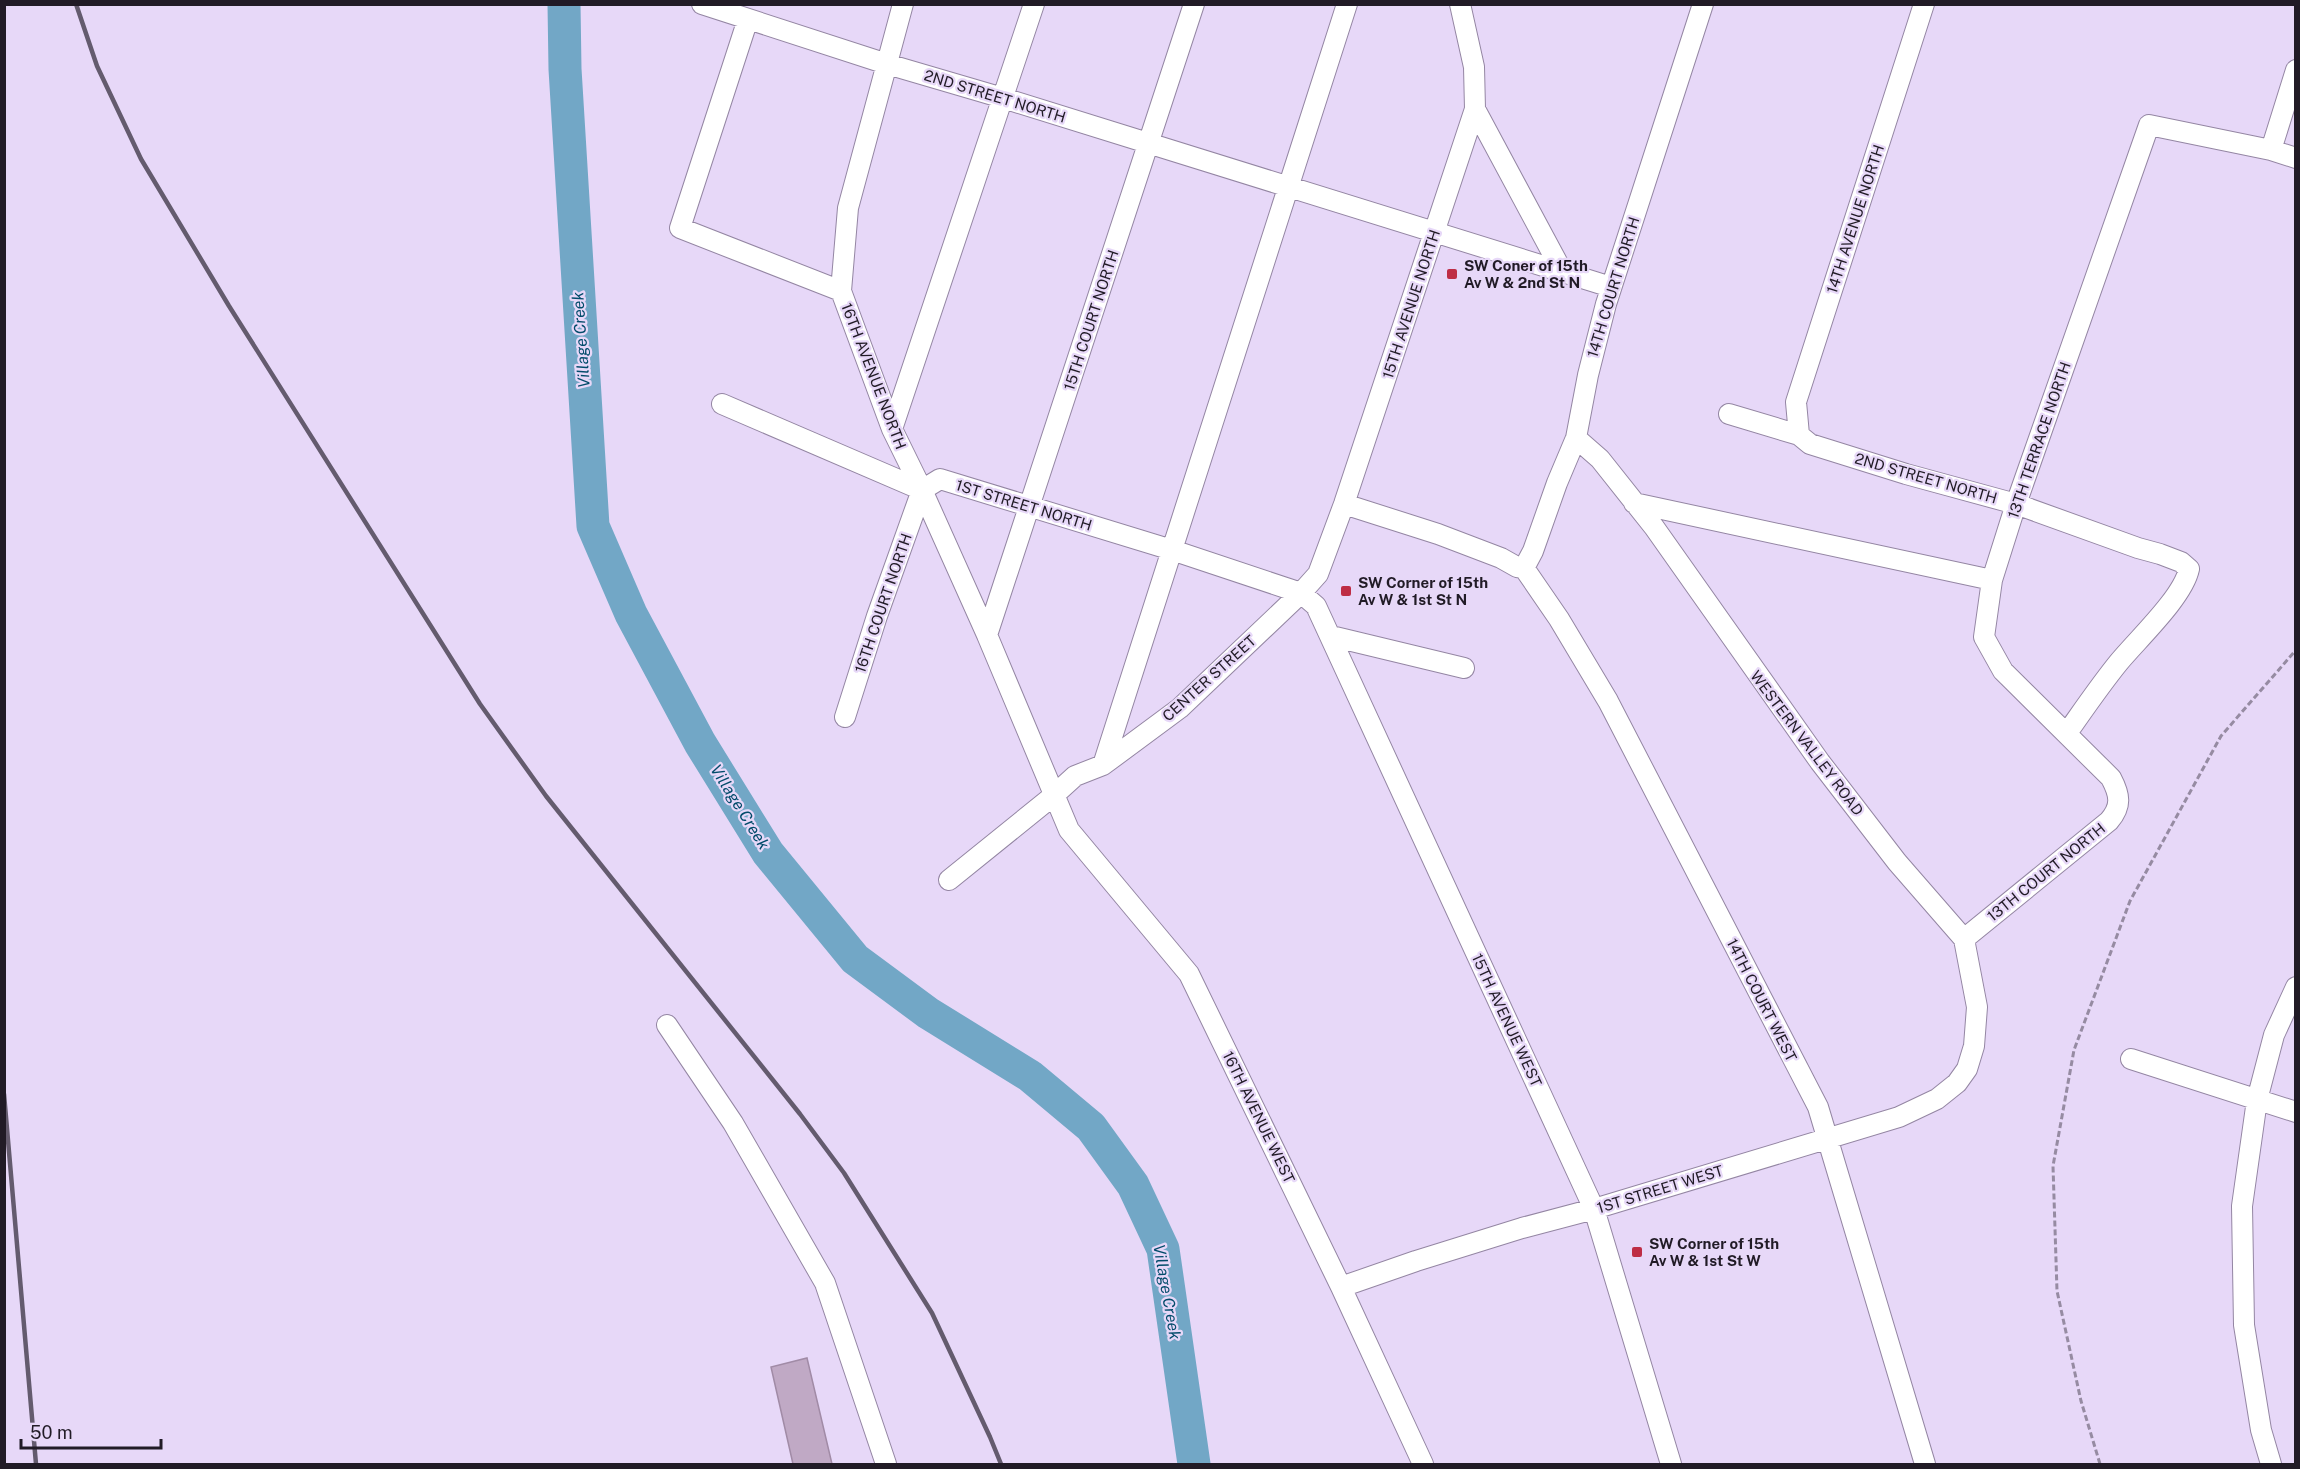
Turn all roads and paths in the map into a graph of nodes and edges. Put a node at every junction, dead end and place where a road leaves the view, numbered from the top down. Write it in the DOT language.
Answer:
graph roads {
  1 [pos="702,4"];
  2 [pos="903,4"];
  3 [pos="1034,4"];
  4 [pos="1194,4"];
  5 [pos="1347,4"];
  6 [pos="1460,4"];
  7 [pos="1703,4"];
  8 [pos="1924,4"];
  9 [pos="726,8"];
  10 [pos="748,20"];
  11 [pos="886,64"];
  12 [pos="2295,70"];
  13 [pos="1003,98"];
  14 [pos="1474,109"];
  15 [pos="1148,144"];
  16 [pos="2271,150"];
  17 [pos="2295,158"];
  18 [pos="1289,186"];
  19 [pos="1435,232"];
  20 [pos="1563,273"];
  21 [pos="1611,287"];
  22 [pos="841,291"];
  23 [pos="722,404"];
  24 [pos="1729,414"];
  25 [pos="892,429"];
  26 [pos="1799,435"];
  27 [pos="1576,438"];
  28 [pos="922,490"];
  29 [pos="1634,503"];
  30 [pos="1344,504"];
  31 [pos="2016,504"];
  32 [pos="1029,506"];
  33 [pos="1172,550"];
  34 [pos="1524,568"];
  35 [pos="1992,580"];
  36 [pos="1301,593"];
  37 [pos="987,635"];
  38 [pos="1331,636"];
  39 [pos="2295,650"];
  40 [pos="1464,668"];
  41 [pos="845,717"];
  42 [pos="2067,733"];
  43 [pos="1103,765"];
  44 [pos="1053,796"];
  45 [pos="949,880"];
  46 [pos="1964,939"];
  47 [pos="2295,987"];
  48 [pos="666,1024"];
  49 [pos="2131,1059"];
  50 [pos="2257,1100"];
  51 [pos="2295,1112"];
  52 [pos="1827,1138"];
  53 [pos="1594,1209"];
  54 [pos="1341,1287"];
  55 [pos="886,1464"];
  56 [pos="1423,1464"];
  57 [pos="1671,1464"];
  58 [pos="1925,1464"];
  59 [pos="2100,1464"];
  60 [pos="2271,1464"];
  1 -- 9 [label="street, 2ND STREET NORTH"];
  2 -- 11 [label="street, 16TH AVENUE NORTH"];
  3 -- 13 [label="street"];
  4 -- 15 [label="street, 15TH COURT NORTH"];
  5 -- 18 [label="street"];
  6 -- 14 [label="street, 15TH AVENUE NORTH"];
  7 -- 21 [label="street, 14TH COURT NORTH"];
  8 -- 26 [label="street, 14TH AVENUE NORTH"];
  9 -- 10 [label="street, 2ND STREET NORTH"];
  10 -- 11 [label="street, 2ND STREET NORTH"];
  10 -- 22 [label="street"];
  11 -- 13 [label="street, 2ND STREET NORTH"];
  11 -- 22 [label="street, 16TH AVENUE NORTH"];
  12 -- 16 [label="street"];
  13 -- 15 [label="street, 2ND STREET NORTH"];
  13 -- 25 [label="street"];
  14 -- 19 [label="street, 15TH AVENUE NORTH"];
  14 -- 20 [label="street"];
  15 -- 18 [label="street, 2ND STREET NORTH"];
  15 -- 32 [label="street, 15TH COURT NORTH"];
  16 -- 17 [label="street"];
  16 -- 31 [label="street, 13TH TERRACE NORTH"];
  18 -- 19 [label="street, 2ND STREET NORTH"];
  18 -- 33 [label="street"];
  19 -- 20 [label="street, 2ND STREET NORTH"];
  19 -- 30 [label="street, 15TH AVENUE NORTH"];
  20 -- 21 [label="street, 2ND STREET NORTH"];
  21 -- 27 [label="street, 14TH COURT NORTH"];
  22 -- 25 [label="street, 16TH AVENUE NORTH"];
  23 -- 28 [label="street"];
  24 -- 26 [label="street, 2ND STREET NORTH"];
  25 -- 28 [label="street, 16TH AVENUE NORTH"];
  26 -- 31 [label="street, 2ND STREET NORTH"];
  27 -- 29 [label="street, WESTERN VALLEY ROAD"];
  27 -- 34 [label="street, 14TH COURT NORTH"];
  28 -- 32 [label="street, 1ST STREET NORTH"];
  28 -- 37 [label="street, 16TH AVENUE NORTH"];
  28 -- 41 [label="street, 16TH COURT NORTH"];
  29 -- 35 [label="street"];
  29 -- 46 [label="street, WESTERN VALLEY ROAD"];
  30 -- 34 [label="street"];
  30 -- 36 [label="street, 15TH AVENUE NORTH"];
  31 -- 35 [label="street, 13TH TERRACE NORTH"];
  31 -- 42 [label="street, 2ND STREET NORTH"];
  32 -- 33 [label="street, 1ST STREET NORTH"];
  32 -- 37 [label="street, 15TH COURT NORTH"];
  33 -- 36 [label="street, 1ST STREET NORTH"];
  33 -- 43 [label="street"];
  34 -- 52 [label="street, 14TH COURT WEST"];
  35 -- 42 [label="street, 13TH TERRACE NORTH"];
  36 -- 38 [label="street, 15TH AVENUE WEST"];
  36 -- 43 [label="street, CENTER STREET"];
  37 -- 44 [label="street, 16TH AVENUE NORTH"];
  38 -- 40 [label="street"];
  38 -- 53 [label="street, 15TH AVENUE WEST"];
  39 -- 59 [label="path"];
  42 -- 46 [label="street, 13TH COURT NORTH"];
  43 -- 44 [label="street, CENTER STREET"];
  44 -- 45 [label="street, CENTER STREET"];
  44 -- 54 [label="street, 16TH AVENUE WEST"];
  46 -- 52 [label="street, 1ST STREET WEST"];
  47 -- 50 [label="street"];
  48 -- 55 [label="street"];
  49 -- 50 [label="street"];
  50 -- 51 [label="street"];
  50 -- 60 [label="street"];
  52 -- 53 [label="street, 1ST STREET WEST"];
  52 -- 58 [label="street, 14TH COURT WEST"];
  53 -- 54 [label="street, 1ST STREET WEST"];
  53 -- 57 [label="street, 15TH AVENUE WEST"];
  54 -- 56 [label="street, 16TH AVENUE WEST"];
}
